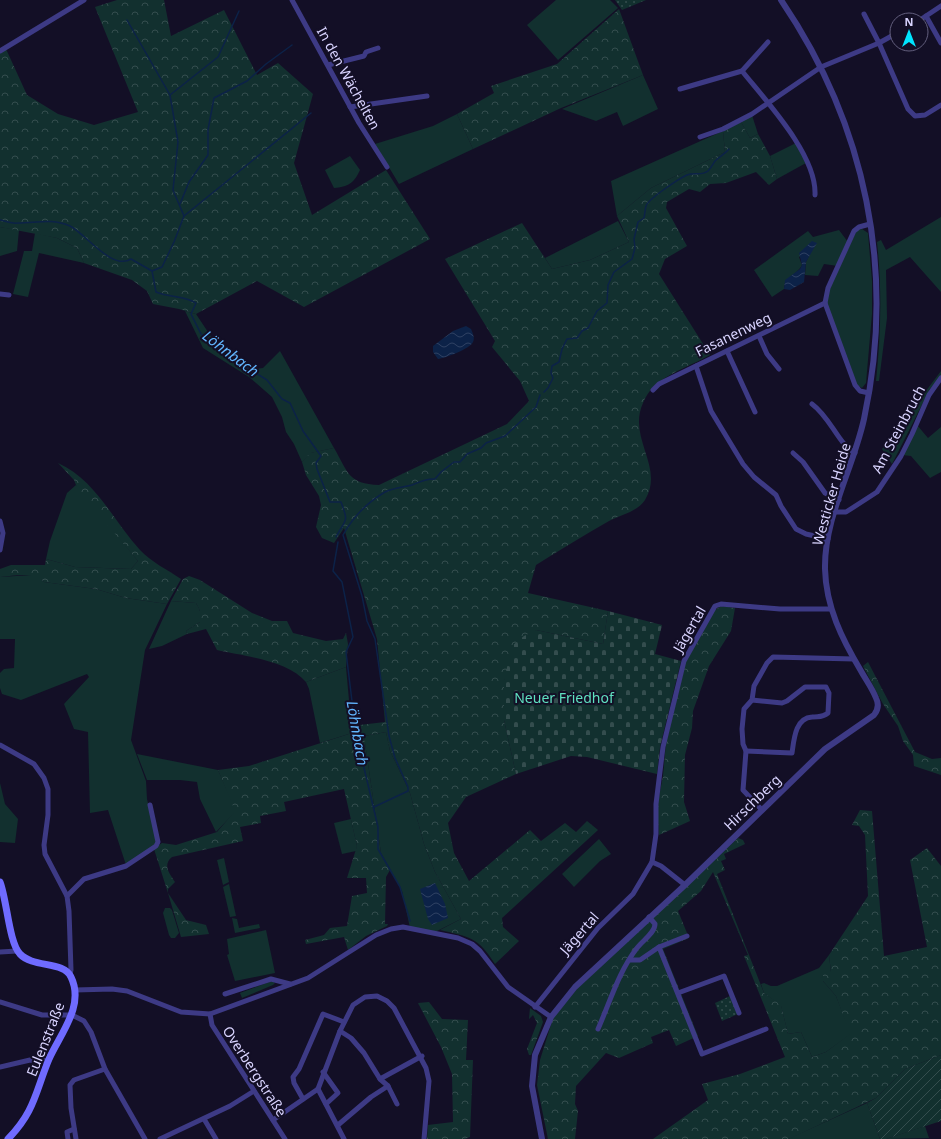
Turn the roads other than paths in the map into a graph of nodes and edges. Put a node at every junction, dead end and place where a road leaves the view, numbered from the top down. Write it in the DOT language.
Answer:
graph roads {
  1 [pos="84,0"];
  2 [pos="292,0"];
  3 [pos="781,0"];
  4 [pos="941,6"];
  5 [pos="864,14"];
  6 [pos="929,14"];
  7 [pos="929,21"];
  8 [pos="889,37"];
  9 [pos="768,42"];
  10 [pos="879,43"];
  11 [pos="941,43"];
  12 [pos="378,48"];
  13 [pos="0,51"];
  14 [pos="328,65"];
  15 [pos="821,67"];
  16 [pos="742,71"];
  17 [pos="680,89"];
  18 [pos="427,96"];
  19 [pos="768,103"];
  20 [pos="941,105"];
  21 [pos="350,107"];
  22 [pos="700,137"];
  23 [pos="387,167"];
  24 [pos="815,195"];
  25 [pos="870,224"];
  26 [pos="0,294"];
  27 [pos="9,295"];
  28 [pos="825,303"];
  29 [pos="759,336"];
  30 [pos="727,351"];
  31 [pos="696,366"];
  32 [pos="778,369"];
  33 [pos="941,378"];
  34 [pos="653,390"];
  35 [pos="869,393"];
  36 [pos="812,404"];
  37 [pos="755,412"];
  38 [pos="793,453"];
  39 [pos="855,453"];
  40 [pos="839,500"];
  41 [pos="835,512"];
  42 [pos="0,521"];
  43 [pos="828,539"];
  44 [pos="0,550"];
  45 [pos="831,610"];
  46 [pos="854,659"];
  47 [pos="752,700"];
  48 [pos="877,711"];
  49 [pos="0,745"];
  50 [pos="746,751"];
  51 [pos="150,805"];
  52 [pos="761,809"];
  53 [pos="652,862"];
  54 [pos="0,882"];
  55 [pos="685,885"];
  56 [pos="67,896"];
  57 [pos="649,917"];
  58 [pos="687,936"];
  59 [pos="659,947"];
  60 [pos="17,951"];
  61 [pos="0,952"];
  62 [pos="630,960"];
  63 [pos="70,974"];
  64 [pos="290,984"];
  65 [pos="75,990"];
  66 [pos="678,993"];
  67 [pos="225,994"];
  68 [pos="0,1002"];
  69 [pos="535,1007"];
  70 [pos="739,1013"];
  71 [pos="210,1014"];
  72 [pos="72,1015"];
  73 [pos="551,1017"];
  74 [pos="344,1022"];
  75 [pos="598,1029"];
  76 [pos="766,1029"];
  77 [pos="340,1031"];
  78 [pos="422,1056"];
  79 [pos="49,1061"];
  80 [pos="0,1067"];
  81 [pos="105,1070"];
  82 [pos="323,1072"];
  83 [pos="380,1079"];
  84 [pos="388,1086"];
  85 [pos="318,1089"];
  86 [pos="254,1091"];
  87 [pos="303,1099"];
  88 [pos="326,1104"];
  89 [pos="397,1104"];
  90 [pos="204,1119"];
  91 [pos="273,1120"];
  92 [pos="338,1125"];
  93 [pos="74,1129"];
  94 [pos="8,1139"];
  95 [pos="68,1139"];
  96 [pos="76,1139"];
  97 [pos="145,1139"];
  98 [pos="160,1139"];
  99 [pos="216,1139"];
  100 [pos="285,1139"];
  101 [pos="344,1139"];
  102 [pos="424,1139"];
  103 [pos="542,1139"];
  1 -- 13 [label="street"];
  2 -- 14 [label="street, In den Wächelten"];
  3 -- 15 [label="street, Westicker Heide"];
  4 -- 6 [label="street"];
  5 -- 10 [label="street"];
  7 -- 11 [label="street"];
  8 -- 10 [label="street"];
  9 -- 16 [label="street"];
  10 -- 15 [label="street"];
  10 -- 20 [label="street"];
  12 -- 14 [label="street"];
  14 -- 21 [label="street, In den Wächelten"];
  15 -- 19 [label="street"];
  15 -- 25 [label="street, Westicker Heide"];
  16 -- 17 [label="street"];
  16 -- 19 [label="street"];
  18 -- 21 [label="street"];
  19 -- 22 [label="street"];
  19 -- 24 [label="street"];
  21 -- 23 [label="street, In den Wächelten"];
  25 -- 28 [label="street"];
  25 -- 35 [label="street, Westicker Heide"];
  26 -- 27 [label="street"];
  28 -- 29 [label="street, Fasanenweg"];
  28 -- 35 [label="street"];
  29 -- 30 [label="street, Fasanenweg"];
  29 -- 32 [label="street"];
  30 -- 31 [label="street, Fasanenweg"];
  30 -- 37 [label="street"];
  31 -- 34 [label="street, Fasanenweg"];
  31 -- 43 [label="street"];
  33 -- 41 [label="street, Am Steinbruch"];
  35 -- 39 [label="street, Westicker Heide"];
  36 -- 39 [label="street"];
  38 -- 40 [label="street"];
  39 -- 40 [label="street, Westicker Heide"];
  40 -- 41 [label="street, Westicker Heide"];
  41 -- 43 [label="street, Westicker Heide"];
  42 -- 44 [label="street"];
  43 -- 45 [label="street, Westicker Heide"];
  45 -- 46 [label="street, Westicker Heide"];
  45 -- 53 [label="street, Jägertal"];
  46 -- 47 [label="street"];
  46 -- 48 [label="street, Westicker Heide"];
  47 -- 50 [label="street"];
  47 -- 50 [label="street"];
  48 -- 52 [label="street, Hirschberg"];
  49 -- 56 [label="street"];
  50 -- 52 [label="street"];
  51 -- 56 [label="street"];
  52 -- 55 [label="street, Hirschberg"];
  53 -- 55 [label="street"];
  53 -- 69 [label="street, Jägertal"];
  54 -- 60 [label="main road"];
  55 -- 57 [label="street, Hirschberg"];
  56 -- 63 [label="street"];
  57 -- 62 [label="street"];
  57 -- 73 [label="street, Hirschberg"];
  58 -- 59 [label="street"];
  59 -- 62 [label="street"];
  59 -- 66 [label="street"];
  60 -- 61 [label="street"];
  60 -- 63 [label="main road"];
  62 -- 75 [label="street"];
  63 -- 65 [label="main road, Eulenstraße"];
  64 -- 67 [label="street"];
  64 -- 69 [label="street, Overbergstraße"];
  64 -- 71 [label="street, Overbergstraße"];
  65 -- 71 [label="street, Overbergstraße"];
  65 -- 72 [label="main road, Eulenstraße"];
  66 -- 70 [label="street"];
  66 -- 76 [label="street"];
  68 -- 72 [label="street"];
  69 -- 73 [label="street, Overbergstraße"];
  71 -- 86 [label="street, Overbergstraße"];
  72 -- 79 [label="main road, Eulenstraße"];
  72 -- 81 [label="street"];
  73 -- 103 [label="street, Hirschberg"];
  74 -- 77 [label="street"];
  74 -- 78 [label="street"];
  74 -- 87 [label="street"];
  77 -- 82 [label="street"];
  77 -- 83 [label="street"];
  78 -- 83 [label="street"];
  78 -- 102 [label="street"];
  79 -- 80 [label="street"];
  79 -- 94 [label="main road, Eulenstraße"];
  81 -- 93 [label="street"];
  81 -- 97 [label="street"];
  82 -- 85 [label="street"];
  82 -- 88 [label="street"];
  83 -- 84 [label="street"];
  84 -- 89 [label="street"];
  84 -- 92 [label="street"];
  85 -- 87 [label="street"];
  85 -- 88 [label="street"];
  86 -- 90 [label="street"];
  86 -- 91 [label="street, Overbergstraße"];
  87 -- 91 [label="street"];
  88 -- 92 [label="street"];
  90 -- 98 [label="street"];
  90 -- 99 [label="street"];
  91 -- 100 [label="street, Overbergstraße"];
  92 -- 101 [label="street"];
  93 -- 95 [label="street"];
  93 -- 96 [label="street"];
}
